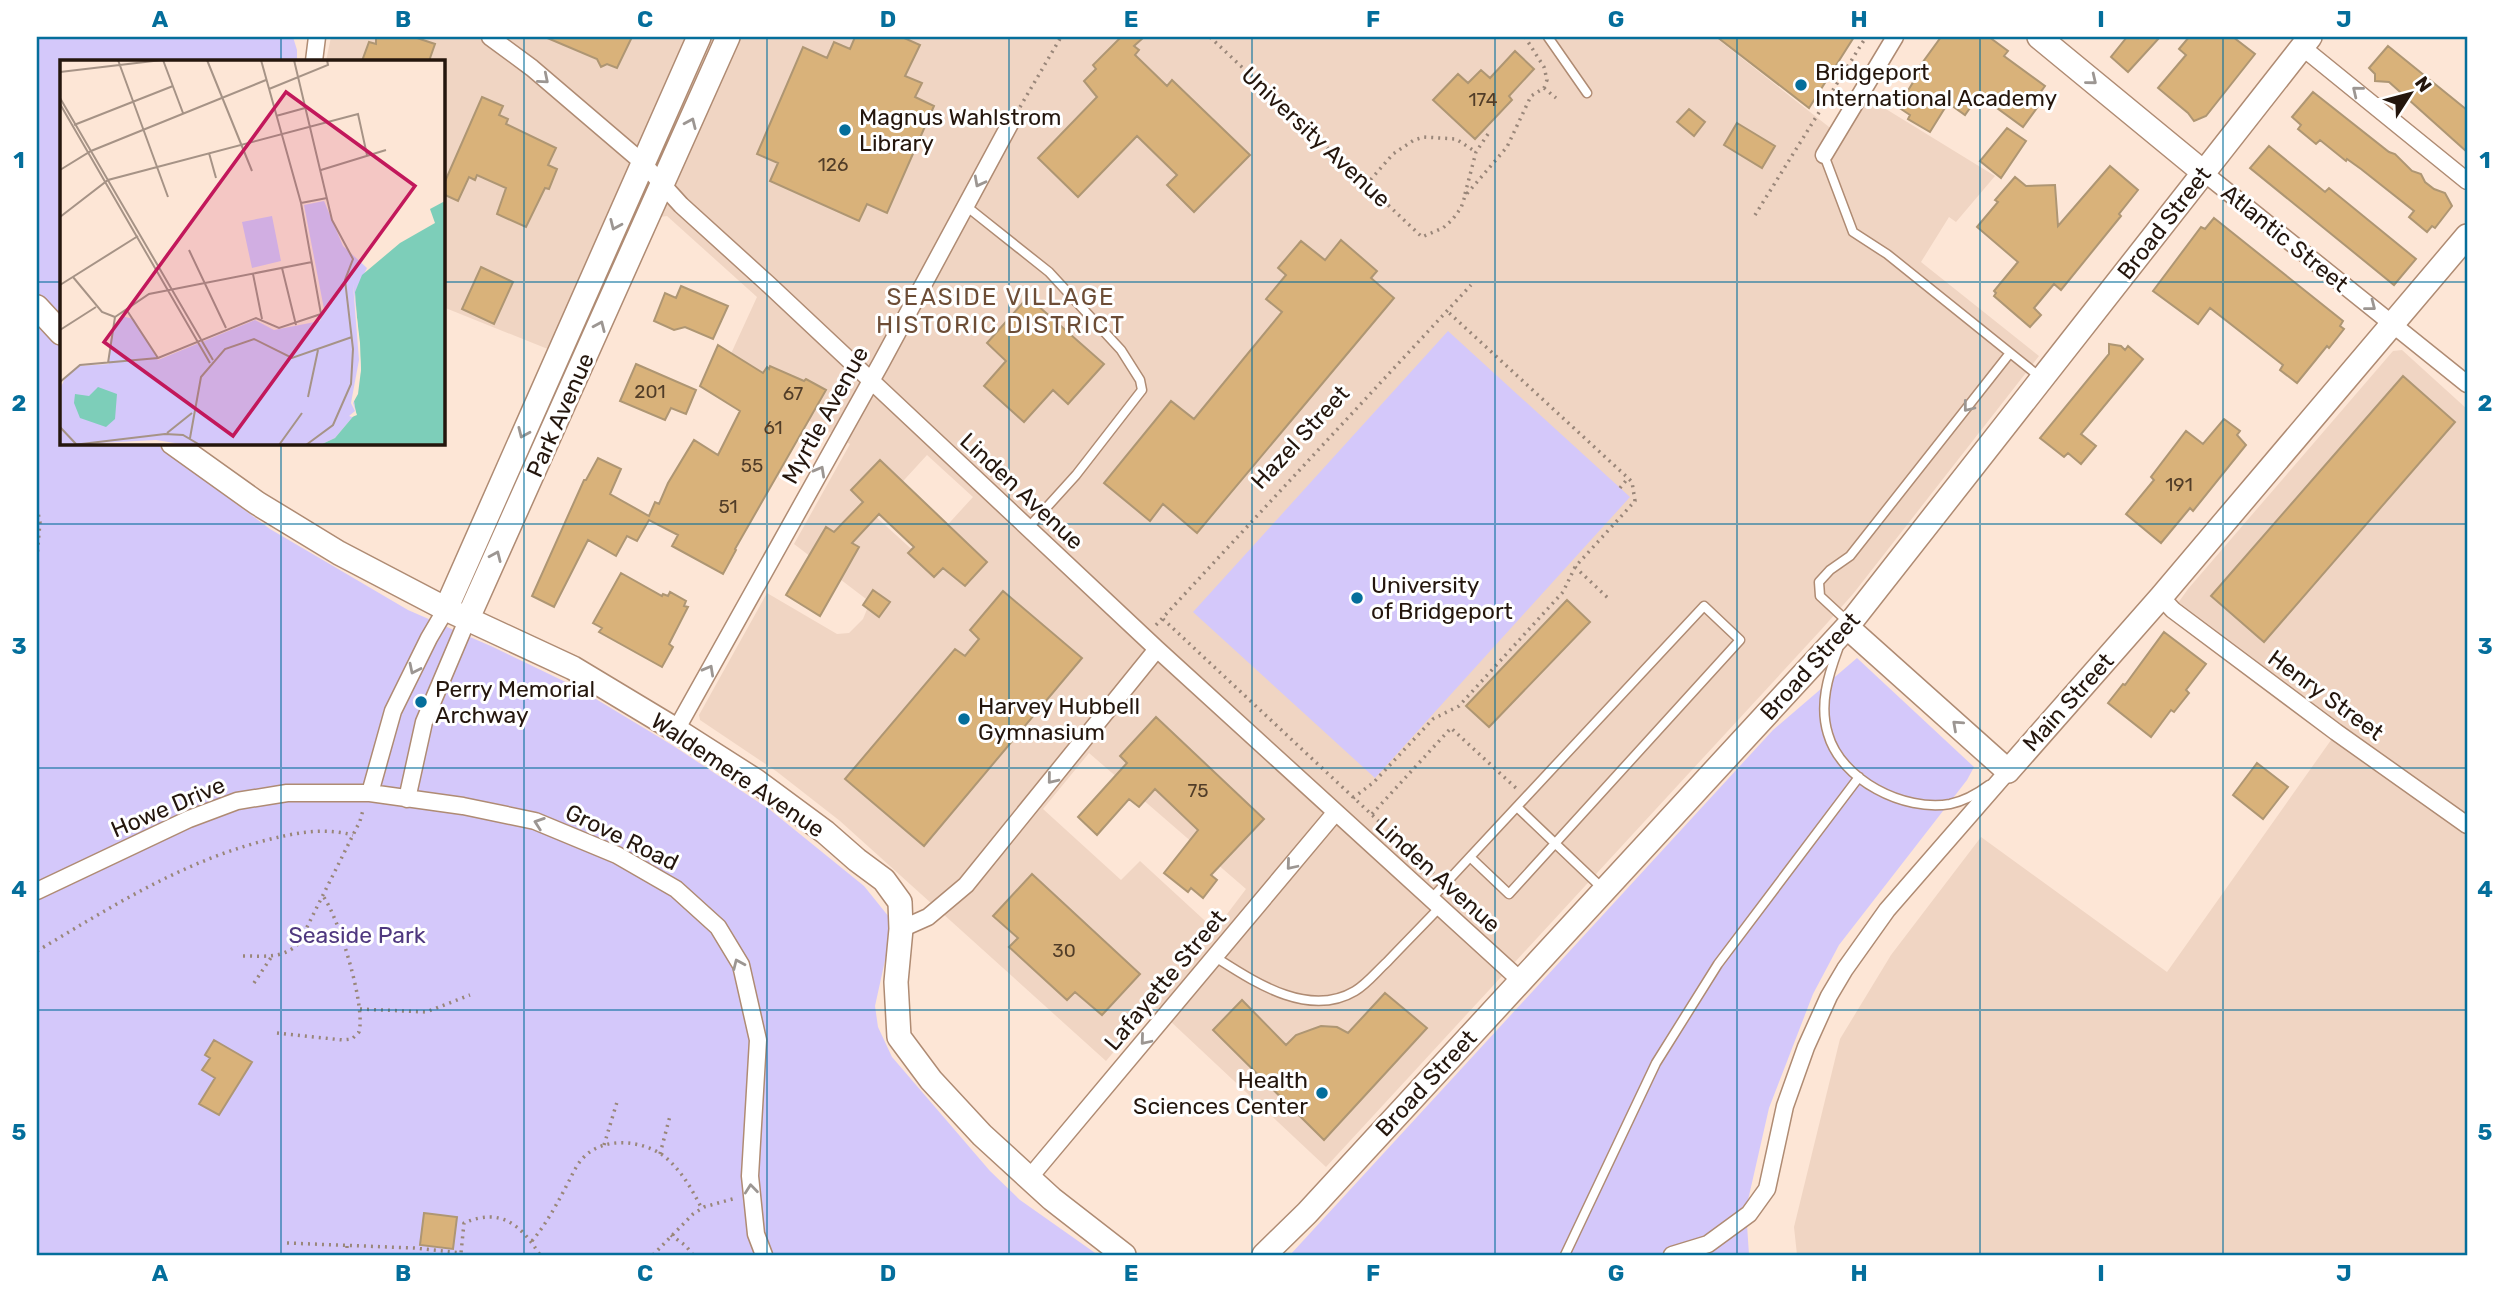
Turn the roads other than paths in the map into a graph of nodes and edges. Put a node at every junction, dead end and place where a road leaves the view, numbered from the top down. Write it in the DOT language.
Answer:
graph roads {
  1 [pos="317,37"];
  2 [pos="491,37"];
  3 [pos="699,37"];
  4 [pos="728,37"];
  5 [pos="1548,37"];
  6 [pos="1895,37"];
  7 [pos="2039,37"];
  8 [pos="2306,42"];
  9 [pos="314,60"];
  10 [pos="1587,93"];
  11 [pos="1011,122"];
  12 [pos="1824,155"];
  13 [pos="642,162"];
  14 [pos="2203,172"];
  15 [pos="2467,181"];
  16 [pos="663,185"];
  17 [pos="965,206"];
  18 [pos="2467,236"];
  19 [pos="37,307"];
  20 [pos="2394,324"];
  21 [pos="60,332"];
  22 [pos="2010,353"];
  23 [pos="2042,379"];
  24 [pos="871,380"];
  25 [pos="2467,384"];
  26 [pos="174,444"];
  27 [pos="1028,528"];
  28 [pos="2161,597"];
  29 [pos="446,609"];
  30 [pos="468,618"];
  31 [pos="1849,625"];
  32 [pos="1157,649"];
  33 [pos="676,730"];
  34 [pos="2008,771"];
  35 [pos="1860,777"];
  36 [pos="365,793"];
  37 [pos="407,799"];
  38 [pos="1517,807"];
  39 [pos="1339,816"];
  40 [pos="2467,825"];
  41 [pos="1555,843"];
  42 [pos="1470,857"];
  43 [pos="1604,890"];
  44 [pos="37,891"];
  45 [pos="1436,903"];
  46 [pos="901,929"];
  47 [pos="1215,957"];
  48 [pos="1520,980"];
  49 [pos="1030,1177"];
  50 [pos="764,1255"];
  51 [pos="1124,1255"];
  52 [pos="1264,1255"];
  53 [pos="1565,1255"];
  54 [pos="1672,1255"];
  1 -- 9 [label="street"];
  2 -- 13 [label="street, Linden Avenue, one-way"];
  3 -- 13 [label="street, Park Avenue"];
  16 -- 4 [label="street, Park Avenue, one-way"];
  5 -- 10 [label="lane"];
  6 -- 12 [label="street"];
  7 -- 14 [label="street, Atlantic Street, one-way"];
  8 -- 14 [label="street, Broad Street"];
  15 -- 8 [label="street, one-way"];
  11 -- 17 [label="street, Myrtle Avenue, one-way"];
  12 -- 22 [label="lane"];
  13 -- 16 [label="street, Linden Avenue"];
  13 -- 29 [label="street, Park Avenue, one-way"];
  14 -- 20 [label="street, Atlantic Street, one-way"];
  14 -- 23 [label="street, Broad Street"];
  16 -- 24 [label="street, Linden Avenue"];
  30 -- 16 [label="street, Park Avenue, one-way"];
  17 -- 24 [label="street, Myrtle Avenue"];
  17 -- 27 [label="lane"];
  18 -- 20 [label="street, Main Street"];
  19 -- 21 [label="street"];
  20 -- 25 [label="street, Atlantic Street"];
  20 -- 28 [label="street, Main Street"];
  22 -- 23 [label="lane"];
  22 -- 31 [label="lane, one-way"];
  23 -- 31 [label="street, Broad Street"];
  24 -- 27 [label="street, Linden Avenue"];
  33 -- 24 [label="street, Myrtle Avenue, one-way"];
  26 -- 29 [label="street, Waldemere Avenue"];
  27 -- 32 [label="street, Linden Avenue"];
  28 -- 34 [label="street, Main Street"];
  28 -- 40 [label="street, Henry Street"];
  29 -- 30 [label="street, Waldemere Avenue"];
  29 -- 36 [label="street, Park Avenue, one-way"];
  30 -- 33 [label="street, Waldemere Avenue"];
  30 -- 37 [label="street, Park Avenue"];
  34 -- 31 [label="street, one-way"];
  31 -- 35 [label="lane"];
  31 -- 43 [label="street, Broad Street"];
  32 -- 39 [label="street, Linden Avenue"];
  32 -- 46 [label="street, one-way"];
  33 -- 46 [label="street, Waldemere Avenue"];
  34 -- 35 [label="lane"];
  34 -- 54 [label="street, Main Street"];
  35 -- 53 [label="lane"];
  36 -- 37 [label="street, Howe Drive"];
  36 -- 44 [label="street, Howe Drive"];
  50 -- 37 [label="street, Grove Road, one-way"];
  38 -- 41 [label="lane"];
  38 -- 41 [label="lane"];
  38 -- 42 [label="lane"];
  39 -- 45 [label="street, Linden Avenue"];
  39 -- 47 [label="street, Lafayette Street, one-way"];
  41 -- 42 [label="lane"];
  41 -- 43 [label="lane"];
  42 -- 45 [label="lane"];
  43 -- 48 [label="street, Broad Street"];
  45 -- 47 [label="lane"];
  45 -- 48 [label="street, Linden Avenue"];
  46 -- 49 [label="street, Waldemere Avenue"];
  47 -- 49 [label="street, Lafayette Street, one-way"];
  48 -- 52 [label="street, Broad Street"];
  49 -- 51 [label="street, Waldemere Avenue"];
}
